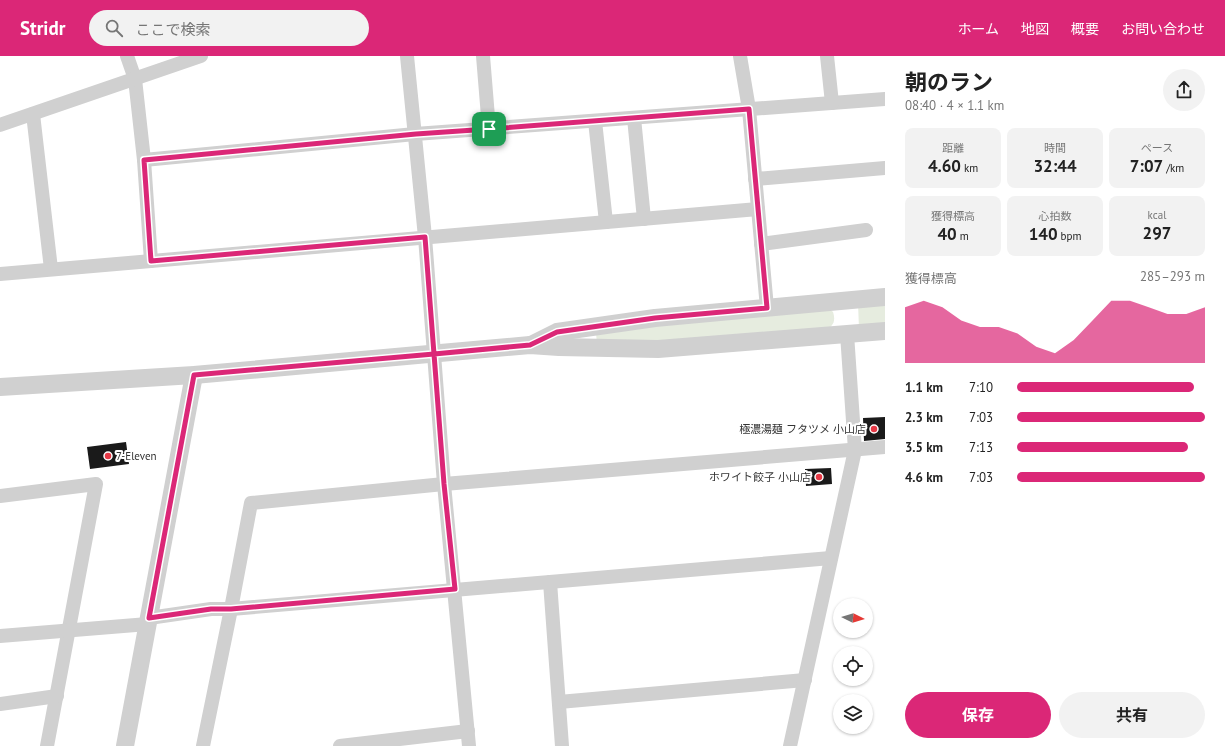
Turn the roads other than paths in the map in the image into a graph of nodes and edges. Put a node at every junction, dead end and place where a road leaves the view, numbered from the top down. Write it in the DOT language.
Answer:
graph roads {
  1 [pos="127,56"];
  2 [pos="201,56"];
  3 [pos="407,56"];
  4 [pos="484,56"];
  5 [pos="740,56"];
  6 [pos="827,56"];
  7 [pos="135,79"];
  8 [pos="885,99"];
  9 [pos="832,103"];
  10 [pos="749,109"];
  11 [pos="32,114"];
  12 [pos="634,118"];
  13 [pos="595,121"];
  14 [pos="0,125"];
  15 [pos="489,129"];
  16 [pos="416,134"];
  17 [pos="144,160"];
  18 [pos="885,168"];
  19 [pos="755,179"];
  20 [pos="758,209"];
  21 [pos="644,218"];
  22 [pos="606,222"];
  23 [pos="866,230"];
  24 [pos="425,237"];
  25 [pos="761,244"];
  26 [pos="151,261"];
  27 [pos="51,269"];
  28 [pos="0,274"];
  29 [pos="885,297"];
  30 [pos="767,308"];
  31 [pos="885,331"];
  32 [pos="847,334"];
  33 [pos="530,345"];
  34 [pos="434,354"];
  35 [pos="194,375"];
  36 [pos="0,387"];
  37 [pos="885,447"];
  38 [pos="855,450"];
  39 [pos="444,484"];
  40 [pos="0,496"];
  41 [pos="831,558"];
  42 [pos="550,582"];
  43 [pos="455,589"];
  44 [pos="231,609"];
  45 [pos="148,621"];
  46 [pos="69,630"];
  47 [pos="0,636"];
  48 [pos="805,680"];
  49 [pos="57,696"];
  50 [pos="559,702"];
  51 [pos="0,704"];
  52 [pos="468,731"];
  53 [pos="47,746"];
  54 [pos="125,746"];
  55 [pos="203,746"];
  56 [pos="340,746"];
  57 [pos="469,746"];
  58 [pos="562,746"];
  59 [pos="790,746"];
  1 -- 7 [label="street"];
  2 -- 7 [label="street"];
  3 -- 16 [label="street"];
  4 -- 15 [label="street"];
  5 -- 10 [label="street"];
  6 -- 9 [label="street"];
  7 -- 11 [label="street"];
  7 -- 17 [label="street"];
  8 -- 9 [label="street"];
  9 -- 10 [label="street"];
  10 -- 12 [label="street"];
  10 -- 19 [label="street"];
  11 -- 14 [label="street"];
  11 -- 27 [label="street"];
  12 -- 13 [label="street"];
  12 -- 21 [label="street"];
  13 -- 15 [label="street"];
  13 -- 22 [label="street"];
  15 -- 16 [label="street"];
  16 -- 17 [label="street"];
  16 -- 24 [label="street"];
  17 -- 26 [label="street"];
  18 -- 19 [label="street"];
  19 -- 20 [label="street"];
  20 -- 21 [label="street"];
  20 -- 25 [label="street"];
  21 -- 22 [label="street"];
  22 -- 24 [label="street"];
  23 -- 25 [label="street"];
  24 -- 26 [label="street"];
  24 -- 34 [label="street"];
  25 -- 30 [label="street"];
  26 -- 27 [label="street"];
  27 -- 28 [label="street"];
  29 -- 30 [label="street"];
  30 -- 33 [label="street"];
  31 -- 32 [label="street"];
  32 -- 33 [label="street"];
  32 -- 38 [label="street"];
  33 -- 34 [label="street"];
  34 -- 35 [label="street"];
  34 -- 39 [label="street"];
  35 -- 36 [label="street"];
  35 -- 45 [label="street"];
  37 -- 38 [label="street"];
  38 -- 39 [label="street"];
  38 -- 41 [label="street"];
  39 -- 43 [label="street"];
  39 -- 44 [label="street"];
  40 -- 46 [label="street"];
  41 -- 42 [label="street"];
  41 -- 48 [label="street"];
  42 -- 43 [label="street"];
  42 -- 50 [label="street"];
  43 -- 44 [label="street"];
  43 -- 52 [label="street"];
  44 -- 45 [label="street"];
  44 -- 55 [label="street"];
  45 -- 46 [label="street"];
  45 -- 54 [label="street"];
  46 -- 47 [label="street"];
  46 -- 49 [label="street"];
  48 -- 50 [label="street"];
  48 -- 59 [label="street"];
  49 -- 51 [label="street"];
  49 -- 53 [label="street"];
  50 -- 58 [label="street"];
  52 -- 56 [label="street"];
  52 -- 57 [label="street"];
}
